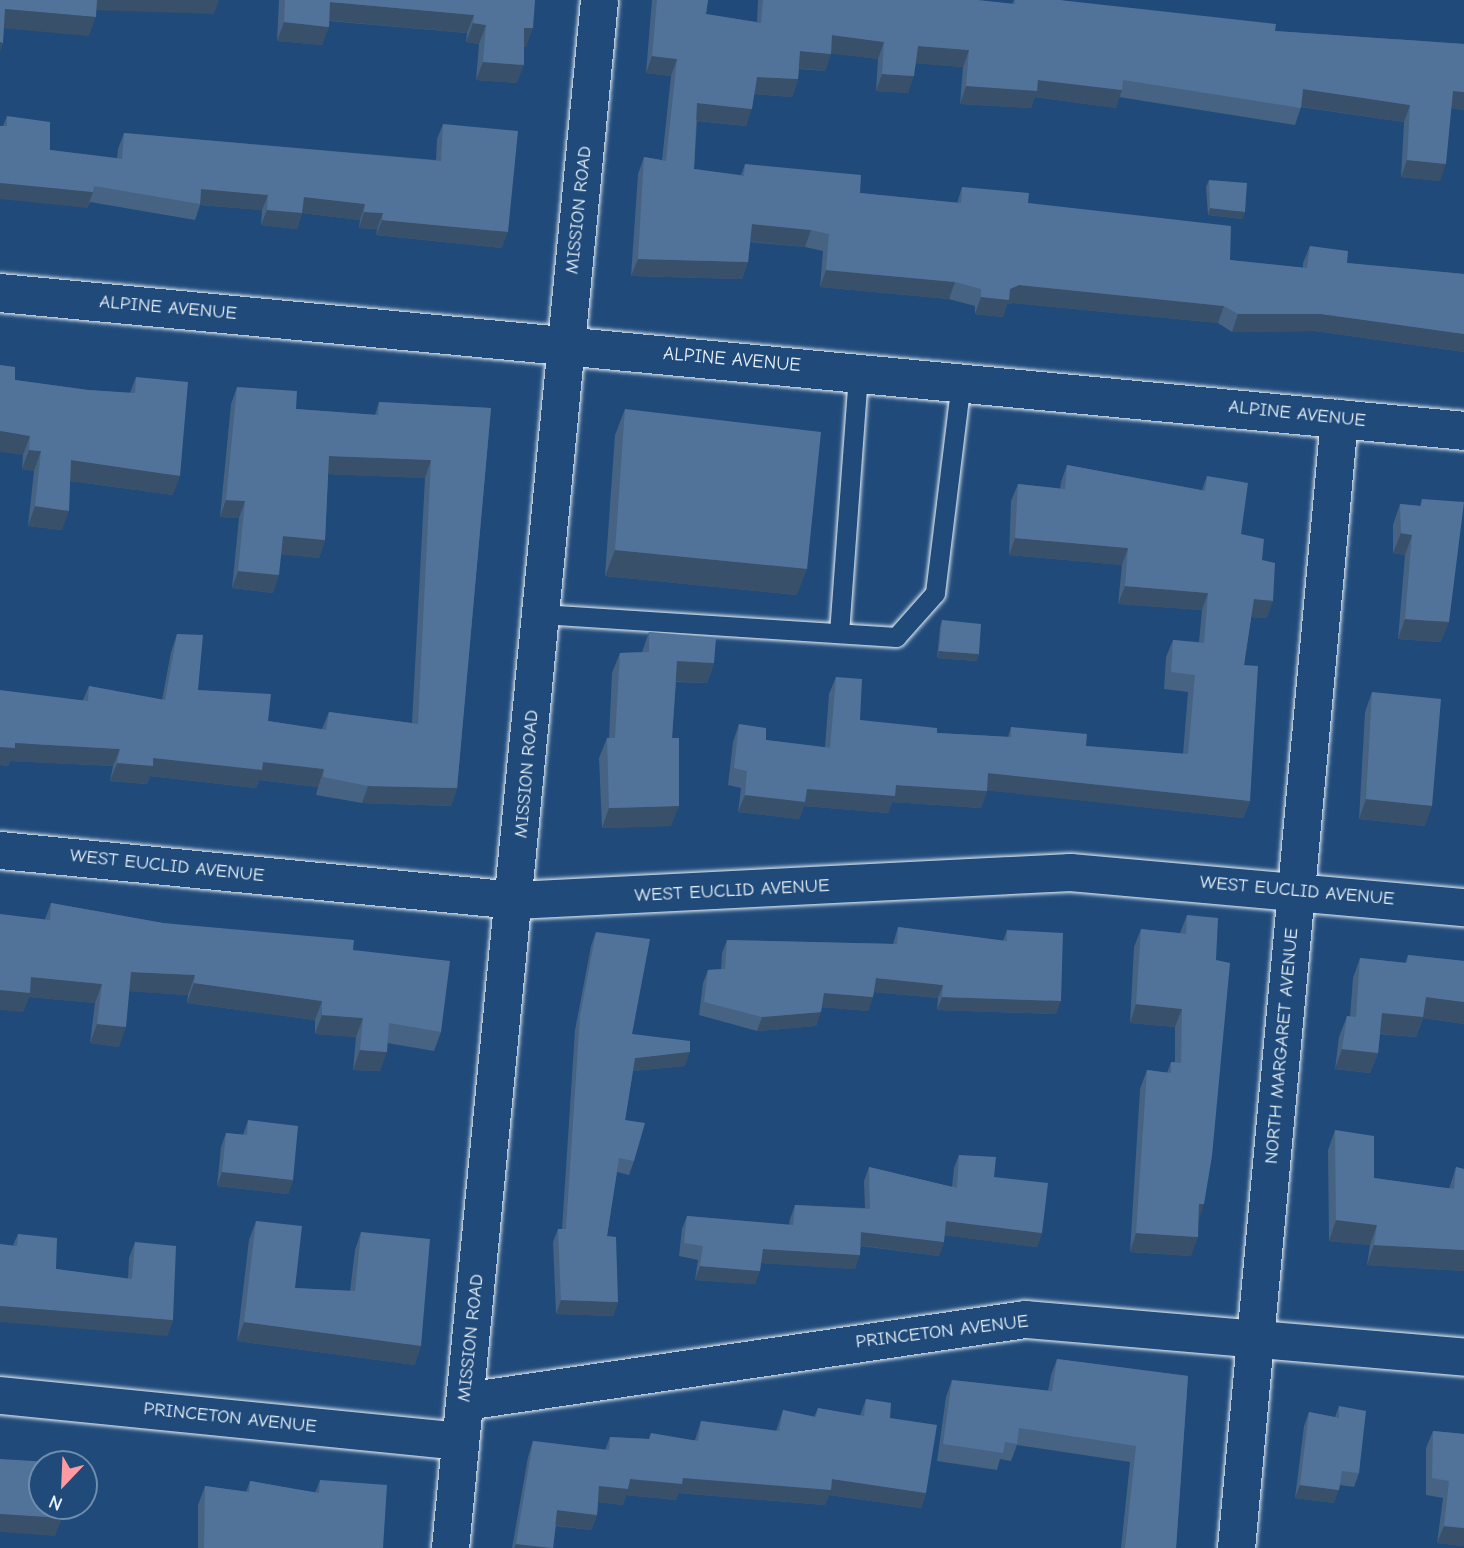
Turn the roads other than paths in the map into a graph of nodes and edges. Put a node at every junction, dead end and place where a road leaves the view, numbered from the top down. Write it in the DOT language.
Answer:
graph roads {
  1 [pos="599,0"];
  2 [pos="0,293"];
  3 [pos="566,346"];
  4 [pos="858,372"];
  5 [pos="961,382"];
  6 [pos="1339,418"];
  7 [pos="1464,431"];
  8 [pos="541,614"];
  9 [pos="839,633"];
  10 [pos="0,850"];
  11 [pos="1296,890"];
  12 [pos="515,900"];
  13 [pos="1464,907"];
  14 [pos="1257,1338"];
  15 [pos="1464,1357"];
  16 [pos="0,1395"];
  17 [pos="465,1401"];
  18 [pos="460,1441"];
  19 [pos="450,1548"];
  20 [pos="1236,1548"];
  1 -- 3 [label="street, MISSION ROAD"];
  2 -- 3 [label="street, ALPINE AVENUE"];
  3 -- 4 [label="street, ALPINE AVENUE"];
  3 -- 8 [label="street, MISSION ROAD"];
  4 -- 5 [label="street, ALPINE AVENUE"];
  4 -- 9 [label="lane"];
  5 -- 6 [label="street, ALPINE AVENUE"];
  5 -- 9 [label="lane"];
  6 -- 7 [label="street, ALPINE AVENUE"];
  6 -- 11 [label="street, NORTH MARGARET AVENUE"];
  8 -- 9 [label="lane"];
  8 -- 12 [label="street, MISSION ROAD"];
  10 -- 12 [label="street, WEST EUCLID AVENUE"];
  11 -- 12 [label="street, WEST EUCLID AVENUE"];
  11 -- 13 [label="street, WEST EUCLID AVENUE"];
  11 -- 14 [label="street, NORTH MARGARET AVENUE"];
  12 -- 17 [label="street, MISSION ROAD"];
  14 -- 15 [label="street, PRINCETON AVENUE"];
  14 -- 17 [label="street, PRINCETON AVENUE"];
  14 -- 20 [label="street, NORTH MARGARET AVENUE"];
  16 -- 18 [label="street, PRINCETON AVENUE"];
  17 -- 18 [label="street, MISSION ROAD"];
  18 -- 19 [label="street, MISSION ROAD"];
}
